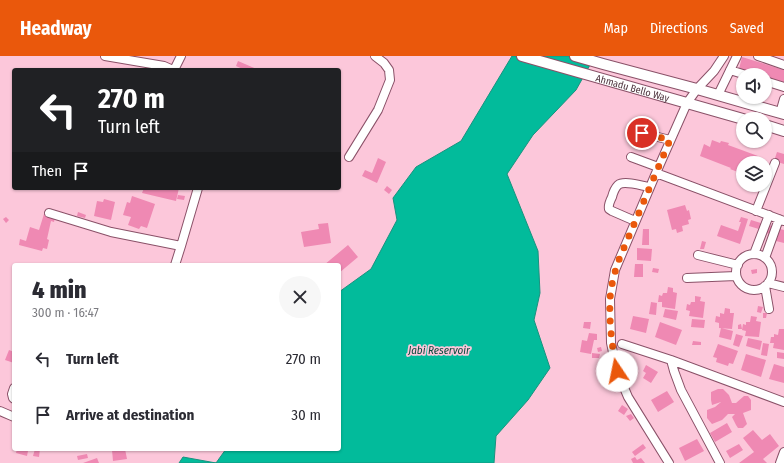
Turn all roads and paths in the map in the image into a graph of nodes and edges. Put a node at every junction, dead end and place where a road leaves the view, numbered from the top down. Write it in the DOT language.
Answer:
graph roads {
  1 [pos="105,56"];
  2 [pos="181,56"];
  3 [pos="375,56"];
  4 [pos="522,56"];
  5 [pos="575,56"];
  6 [pos="724,56"];
  7 [pos="737,56"];
  8 [pos="758,56"];
  9 [pos="784,65"];
  10 [pos="169,68"];
  11 [pos="175,68"];
  12 [pos="730,70"];
  13 [pos="736,72"];
  14 [pos="772,83"];
  15 [pos="784,87"];
  16 [pos="697,89"];
  17 [pos="718,95"];
  18 [pos="784,99"];
  19 [pos="687,103"];
  20 [pos="782,113"];
  21 [pos="736,117"];
  22 [pos="772,127"];
  23 [pos="784,131"];
  24 [pos="642,133"];
  25 [pos="670,140"];
  26 [pos="349,157"];
  27 [pos="631,157"];
  28 [pos="774,163"];
  29 [pos="657,170"];
  30 [pos="650,187"];
  31 [pos="197,190"];
  32 [pos="756,211"];
  33 [pos="49,213"];
  34 [pos="769,215"];
  35 [pos="782,220"];
  36 [pos="635,221"];
  37 [pos="181,246"];
  38 [pos="754,254"];
  39 [pos="698,255"];
  40 [pos="765,258"];
  41 [pos="176,263"];
  42 [pos="738,264"];
  43 [pos="736,276"];
  44 [pos="687,278"];
  45 [pos="767,285"];
  46 [pos="784,288"];
  47 [pos="769,309"];
  48 [pos="622,344"];
  49 [pos="671,360"];
  50 [pos="784,402"];
  51 [pos="0,411"];
  52 [pos="12,416"];
  53 [pos="784,452"];
  54 [pos="669,463"];
  55 [pos="720,463"];
  56 [pos="780,463"];
  1 -- 10 [label="street"];
  2 -- 11 [label="street"];
  3 -- 26 [label="street"];
  4 -- 19 [label="main road, Ahmadu Bello Way"];
  5 -- 16 [label="main road, Ahmadu Bello Way"];
  6 -- 16 [label="street"];
  7 -- 12 [label="street"];
  8 -- 9 [label="street"];
  12 -- 13 [label="street"];
  12 -- 17 [label="street"];
  14 -- 15 [label="street"];
  16 -- 17 [label="main road, Ahmadu Bello Way"];
  16 -- 19 [label="street"];
  17 -- 20 [label="main road, Ahmadu Bello Way"];
  18 -- 20 [label="street"];
  19 -- 21 [label="main road, Ahmadu Bello Way"];
  19 -- 25 [label="street"];
  22 -- 23 [label="main road"];
  24 -- 25 [label="street"];
  25 -- 29 [label="street"];
  27 -- 29 [label="street"];
  28 -- 32 [label="street"];
  29 -- 30 [label="street"];
  29 -- 32 [label="street"];
  30 -- 36 [label="street"];
  30 -- 36 [label="street"];
  31 -- 37 [label="street"];
  32 -- 34 [label="street"];
  33 -- 37 [label="street"];
  34 -- 35 [label="street"];
  34 -- 38 [label="street"];
  35 -- 40 [label="street"];
  36 -- 54 [label="street"];
  37 -- 41 [label="street"];
  38 -- 40 [label="street"];
  38 -- 42 [label="street"];
  39 -- 42 [label="street"];
  40 -- 45 [label="street"];
  42 -- 43 [label="street"];
  43 -- 44 [label="street"];
  43 -- 45 [label="street"];
  45 -- 46 [label="street"];
  45 -- 47 [label="street"];
  48 -- 49 [label="street"];
  49 -- 50 [label="street"];
  49 -- 55 [label="street"];
  51 -- 52 [label="street"];
  53 -- 56 [label="street"];
}
